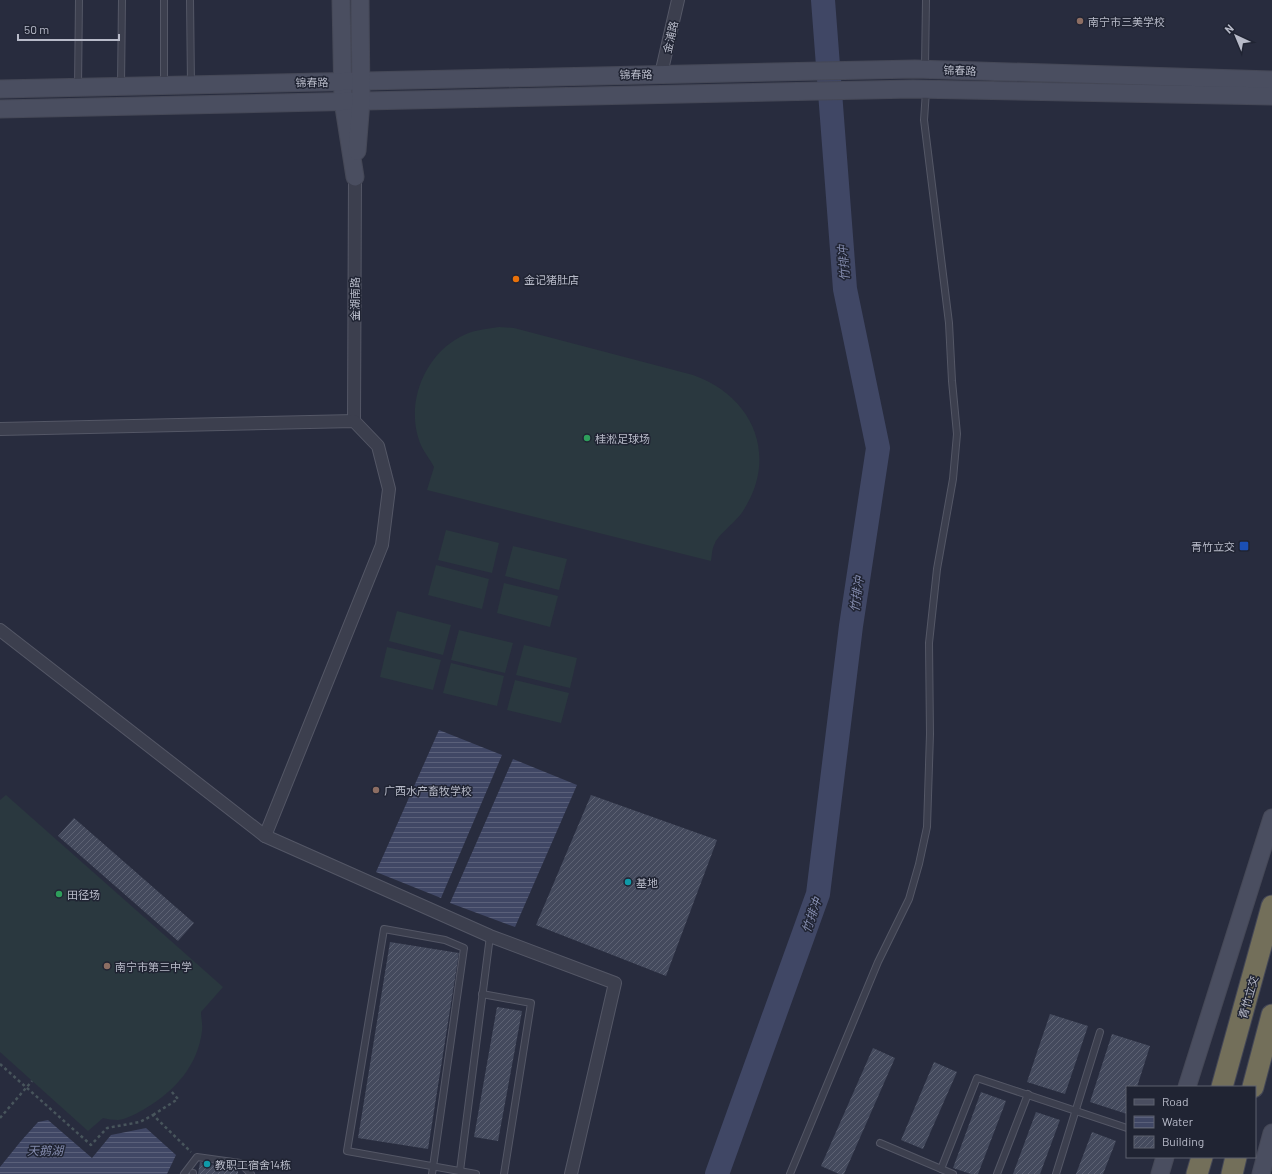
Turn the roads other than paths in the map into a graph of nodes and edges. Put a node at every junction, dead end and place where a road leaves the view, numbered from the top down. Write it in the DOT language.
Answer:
graph roads {
  1 [pos="79,0"];
  2 [pos="122,0"];
  3 [pos="164,0"];
  4 [pos="190,0"];
  5 [pos="341,0"];
  6 [pos="360,0"];
  7 [pos="678,0"];
  8 [pos="926,0"];
  9 [pos="920,69"];
  10 [pos="661,74"];
  11 [pos="1272,80"];
  12 [pos="342,81"];
  13 [pos="361,81"];
  14 [pos="191,84"];
  15 [pos="164,85"];
  16 [pos="121,86"];
  17 [pos="78,87"];
  18 [pos="0,89"];
  19 [pos="920,89"];
  20 [pos="1272,96"];
  21 [pos="343,101"];
  22 [pos="361,101"];
  23 [pos="0,109"];
  24 [pos="355,177"];
  25 [pos="354,421"];
  26 [pos="0,430"];
  27 [pos="0,630"];
  28 [pos="1272,818"];
  29 [pos="265,836"];
  30 [pos="1272,906"];
  31 [pos="490,936"];
  32 [pos="482,994"];
  33 [pos="1272,1015"];
  34 [pos="1100,1032"];
  35 [pos="1187,1086"];
  36 [pos="1222,1086"];
  37 [pos="1253,1086"];
  38 [pos="1028,1094"];
  39 [pos="1075,1110"];
  40 [pos="1126,1128"];
  41 [pos="1272,1133"];
  42 [pos="880,1143"];
  43 [pos="1165,1158"];
  44 [pos="1202,1158"];
  45 [pos="1236,1158"];
  46 [pos="1247,1158"];
  47 [pos="433,1166"];
  48 [pos="941,1169"];
  49 [pos="460,1171"];
  50 [pos="184,1174"];
  51 [pos="251,1174"];
  52 [pos="432,1174"];
  53 [pos="476,1174"];
  54 [pos="504,1174"];
  55 [pos="572,1174"];
  56 [pos="790,1174"];
  57 [pos="953,1174"];
  58 [pos="997,1174"];
  59 [pos="1056,1174"];
  60 [pos="1160,1174"];
  61 [pos="1197,1174"];
  62 [pos="1232,1174"];
  63 [pos="1246,1174"];
  64 [pos="1261,1174"];
  1 -- 17 [label="lane"];
  2 -- 16 [label="lane"];
  3 -- 15 [label="lane"];
  4 -- 14 [label="lane"];
  5 -- 12 [label="main road, 金湖南路"];
  6 -- 13 [label="main road, 金湖南路"];
  7 -- 10 [label="street, 金浦路"];
  8 -- 9 [label="lane"];
  9 -- 10 [label="main road, 锦春路"];
  9 -- 11 [label="main road, 锦春路"];
  10 -- 13 [label="main road, 锦春路"];
  12 -- 13 [label="main road, 锦春路"];
  12 -- 14 [label="main road, 锦春路"];
  12 -- 21 [label="main road, 金湖南路"];
  13 -- 22 [label="main road, 金湖南路"];
  14 -- 15 [label="main road, 锦春路"];
  15 -- 16 [label="main road, 锦春路"];
  16 -- 17 [label="main road, 锦春路"];
  17 -- 18 [label="main road, 锦春路"];
  19 -- 20 [label="main road, 锦春路"];
  19 -- 22 [label="main road, 锦春路"];
  19 -- 56 [label="lane"];
  21 -- 22 [label="main road, 锦春路"];
  21 -- 23 [label="main road, 锦春路"];
  21 -- 24 [label="main road, 金湖南路"];
  22 -- 24 [label="main road, 金湖南路"];
  24 -- 25 [label="street, 金湖南路"];
  25 -- 26 [label="street"];
  25 -- 29 [label="street"];
  27 -- 29 [label="street"];
  28 -- 35 [label="main road"];
  29 -- 31 [label="street"];
  30 -- 36 [label="highway, 青竹立交"];
  31 -- 32 [label="lane"];
  31 -- 55 [label="street"];
  32 -- 49 [label="lane"];
  32 -- 54 [label="lane"];
  33 -- 37 [label="highway"];
  34 -- 39 [label="lane"];
  38 -- 39 [label="lane"];
  38 -- 48 [label="lane"];
  38 -- 58 [label="lane"];
  39 -- 40 [label="lane"];
  39 -- 59 [label="lane"];
  41 -- 64 [label="main road"];
  42 -- 48 [label="lane"];
  43 -- 60 [label="main road"];
  44 -- 61 [label="highway"];
  45 -- 62 [label="highway"];
  46 -- 63 [label="highway"];
  47 -- 47 [label="lane"];
  47 -- 49 [label="lane"];
  47 -- 52 [label="lane"];
  48 -- 57 [label="lane"];
  49 -- 53 [label="lane"];
  50 -- 51 [label="lane"];
}
